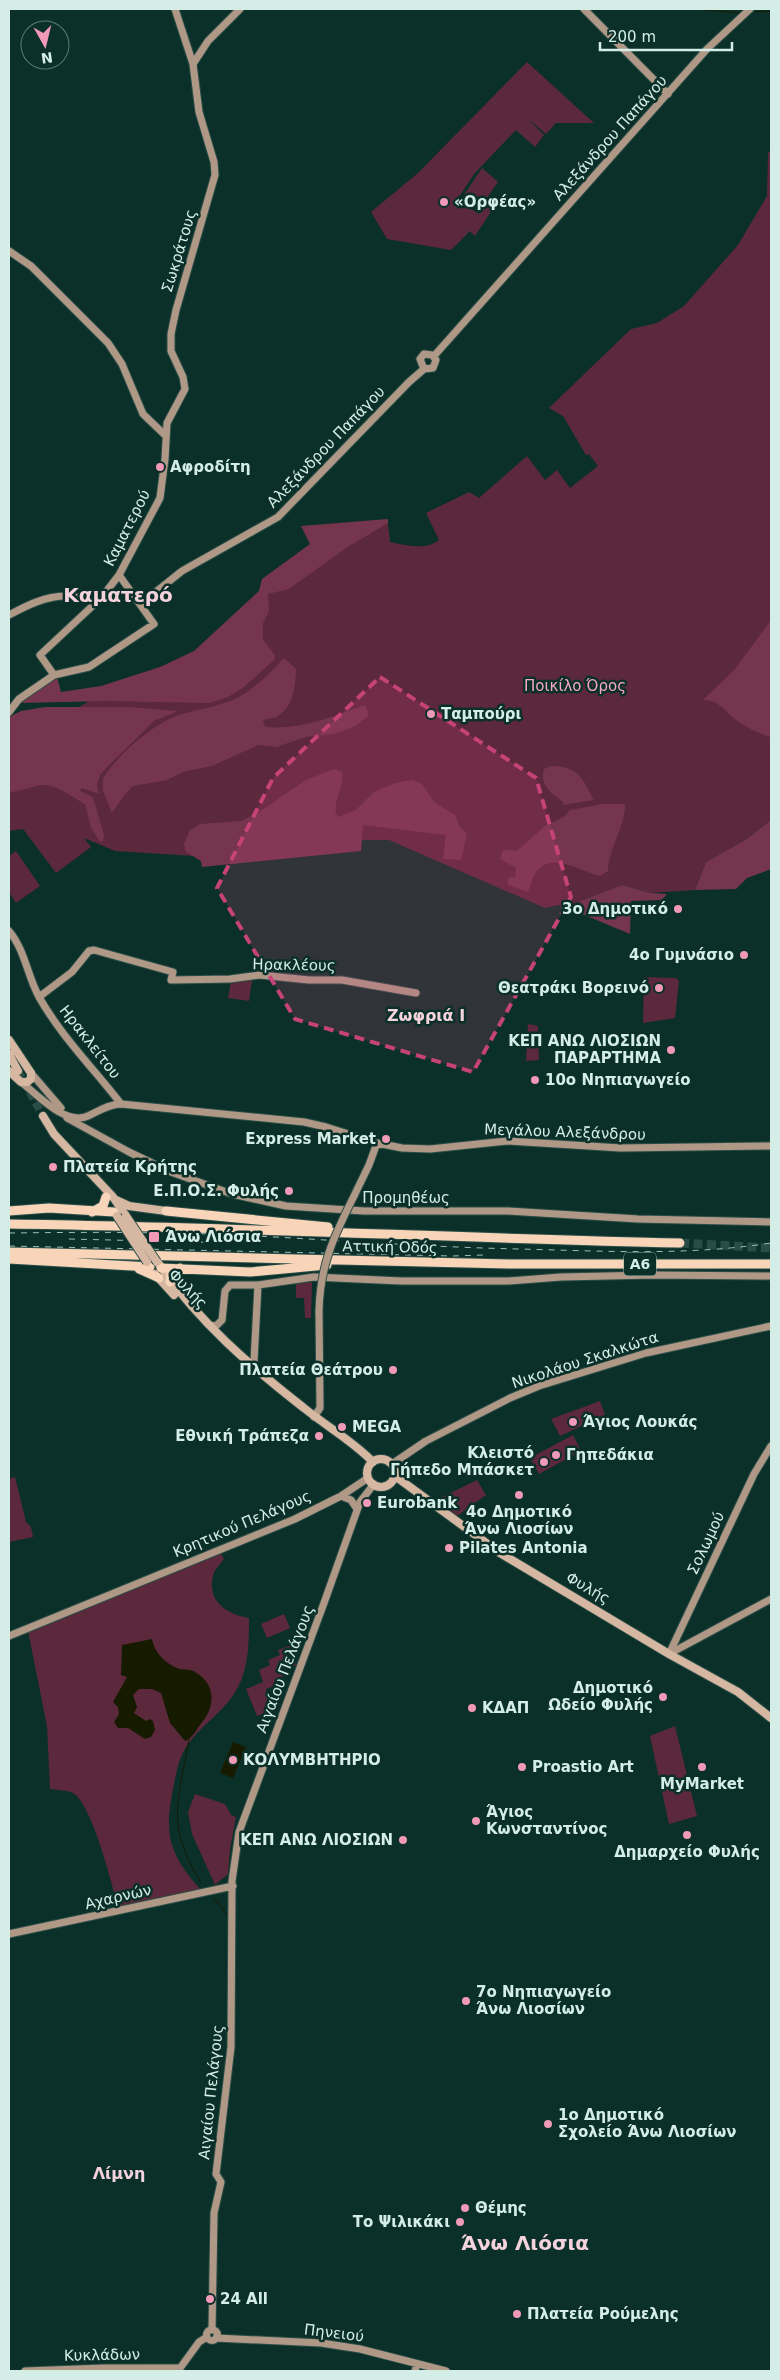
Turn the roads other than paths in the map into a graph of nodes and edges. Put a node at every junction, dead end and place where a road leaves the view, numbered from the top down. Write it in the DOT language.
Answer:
graph roads {
  1 [pos="175,9"];
  2 [pos="240,9"];
  3 [pos="584,9"];
  4 [pos="750,9"];
  5 [pos="193,67"];
  6 [pos="668,94"];
  7 [pos="9,251"];
  8 [pos="434,356"];
  9 [pos="424,369"];
  10 [pos="166,436"];
  11 [pos="119,575"];
  12 [pos="102,597"];
  13 [pos="142,603"];
  14 [pos="9,615"];
  15 [pos="54,675"];
  16 [pos="9,712"];
  17 [pos="9,931"];
  18 [pos="416,993"];
  19 [pos="39,997"];
  20 [pos="9,1040"];
  21 [pos="9,1054"];
  22 [pos="9,1070"];
  23 [pos="18,1071"];
  24 [pos="31,1073"];
  25 [pos="21,1082"];
  26 [pos="121,1104"];
  27 [pos="94,1112"];
  28 [pos="61,1113"];
  29 [pos="43,1116"];
  30 [pos="377,1143"];
  31 [pos="771,1146"];
  32 [pos="109,1197"];
  33 [pos="138,1208"];
  34 [pos="9,1211"];
  35 [pos="166,1211"];
  36 [pos="92,1212"];
  37 [pos="120,1214"];
  38 [pos="771,1222"];
  39 [pos="9,1224"];
  40 [pos="400,1236"];
  41 [pos="680,1243"];
  42 [pos="9,1252"];
  43 [pos="9,1259"];
  44 [pos="432,1262"];
  45 [pos="771,1264"];
  46 [pos="154,1265"];
  47 [pos="129,1267"];
  48 [pos="180,1268"];
  49 [pos="771,1276"];
  50 [pos="159,1278"];
  51 [pos="170,1282"];
  52 [pos="258,1285"];
  53 [pos="209,1325"];
  54 [pos="771,1326"];
  55 [pos="250,1367"];
  56 [pos="314,1417"];
  57 [pos="771,1446"];
  58 [pos="373,1462"];
  59 [pos="392,1464"];
  60 [pos="395,1476"];
  61 [pos="371,1481"];
  62 [pos="341,1496"];
  63 [pos="357,1509"];
  64 [pos="771,1599"];
  65 [pos="9,1636"];
  66 [pos="669,1654"];
  67 [pos="771,1718"];
  68 [pos="233,1886"];
  69 [pos="9,1934"];
  70 [pos="212,2330"];
  71 [pos="207,2337"];
  72 [pos="216,2338"];
  73 [pos="416,2368"];
  74 [pos="179,2370"];
  75 [pos="25,2371"];
  76 [pos="446,2371"];
  1 -- 5 [label="street, Σωκράτους"];
  2 -- 5 [label="street"];
  3 -- 6 [label="street"];
  4 -- 6 [label="street, Αλεξάνδρου Παπάγου"];
  5 -- 10 [label="street, Σωκράτους"];
  6 -- 8 [label="street, Αλεξάνδρου Παπάγου"];
  7 -- 10 [label="street"];
  8 -- 9 [label="street, Αλεξάνδρου Παπάγου"];
  8 -- 9 [label="street, Αλεξάνδρου Παπάγου"];
  9 -- 13 [label="street, Αλεξάνδρου Παπάγου"];
  10 -- 11 [label="street, Καματερού"];
  11 -- 12 [label="street, Καματερού"];
  11 -- 13 [label="street"];
  12 -- 14 [label="street"];
  12 -- 15 [label="street, Καματερού"];
  13 -- 15 [label="street"];
  15 -- 16 [label="street"];
  17 -- 19 [label="street, Ηρακλείτου"];
  18 -- 19 [label="street, Ηρακλέους"];
  19 -- 26 [label="street, Ηρακλείτου"];
  20 -- 24 [label="main road"];
  21 -- 23 [label="main road"];
  22 -- 25 [label="main road"];
  24 -- 25 [label="main road"];
  24 -- 27 [label="street, Μεγάλου Αλεξάνδρου"];
  25 -- 28 [label="street"];
  26 -- 27 [label="street, Μεγάλου Αλεξάνδρου"];
  26 -- 30 [label="street, Μεγάλου Αλεξάνδρου"];
  27 -- 28 [label="street, Μεγάλου Αλεξάνδρου"];
  28 -- 38 [label="street, Προμηθέως"];
  29 -- 32 [label="main road, Φυλής"];
  30 -- 31 [label="street, Μεγάλου Αλεξάνδρου"];
  30 -- 56 [label="street, bridge"];
  32 -- 33 [label="main road"];
  32 -- 36 [label="highway"];
  32 -- 37 [label="main road, Φυλής"];
  33 -- 35 [label="main road"];
  33 -- 37 [label="main road"];
  34 -- 36 [label="highway"];
  35 -- 40 [label="highway"];
  36 -- 37 [label="highway"];
  37 -- 46 [label="main road, Φυλής, bridge"];
  39 -- 40 [label="highway, Αττική Οδός / Α6"];
  40 -- 41 [label="highway, Αττική Οδός / Α6"];
  42 -- 44 [label="highway, Αττική Οδός / Α6"];
  43 -- 47 [label="highway"];
  44 -- 45 [label="highway, Αττική Οδός / Α6"];
  44 -- 48 [label="highway"];
  46 -- 47 [label="highway"];
  46 -- 48 [label="highway"];
  46 -- 50 [label="main road, Φυλής"];
  46 -- 51 [label="main road, Φυλής"];
  47 -- 50 [label="highway"];
  48 -- 51 [label="highway"];
  49 -- 52 [label="street"];
  50 -- 55 [label="main road, Φυλής"];
  51 -- 53 [label="main road, Φυλής"];
  52 -- 53 [label="street"];
  52 -- 55 [label="street"];
  53 -- 55 [label="main road, Φυλής"];
  54 -- 59 [label="street, Νικολάου Σκαλκώτα"];
  55 -- 56 [label="main road, Φυλής"];
  56 -- 58 [label="main road, Φυλής"];
  57 -- 66 [label="street, Σολωμού"];
  58 -- 59 [label="main road"];
  58 -- 61 [label="main road"];
  59 -- 60 [label="main road"];
  60 -- 61 [label="main road"];
  60 -- 66 [label="main road, Φυλής"];
  61 -- 62 [label="street, Κρητικού Πελάγους"];
  61 -- 63 [label="street, Αιγαίου Πελάγους"];
  62 -- 63 [label="street"];
  62 -- 65 [label="street, Κρητικού Πελάγους"];
  63 -- 68 [label="street, Αιγαίου Πελάγους"];
  64 -- 66 [label="street"];
  66 -- 67 [label="main road, Φυλής"];
  68 -- 69 [label="street, Αχαρνών"];
  68 -- 70 [label="street, Αιγαίου Πελάγους"];
  70 -- 71 [label="street"];
  70 -- 72 [label="street"];
  71 -- 72 [label="street, Πηνειού"];
  71 -- 74 [label="street"];
  72 -- 73 [label="street, Πηνειού"];
  73 -- 76 [label="street, Πηνειού"];
  74 -- 75 [label="street, Κυκλάδων"];
}
